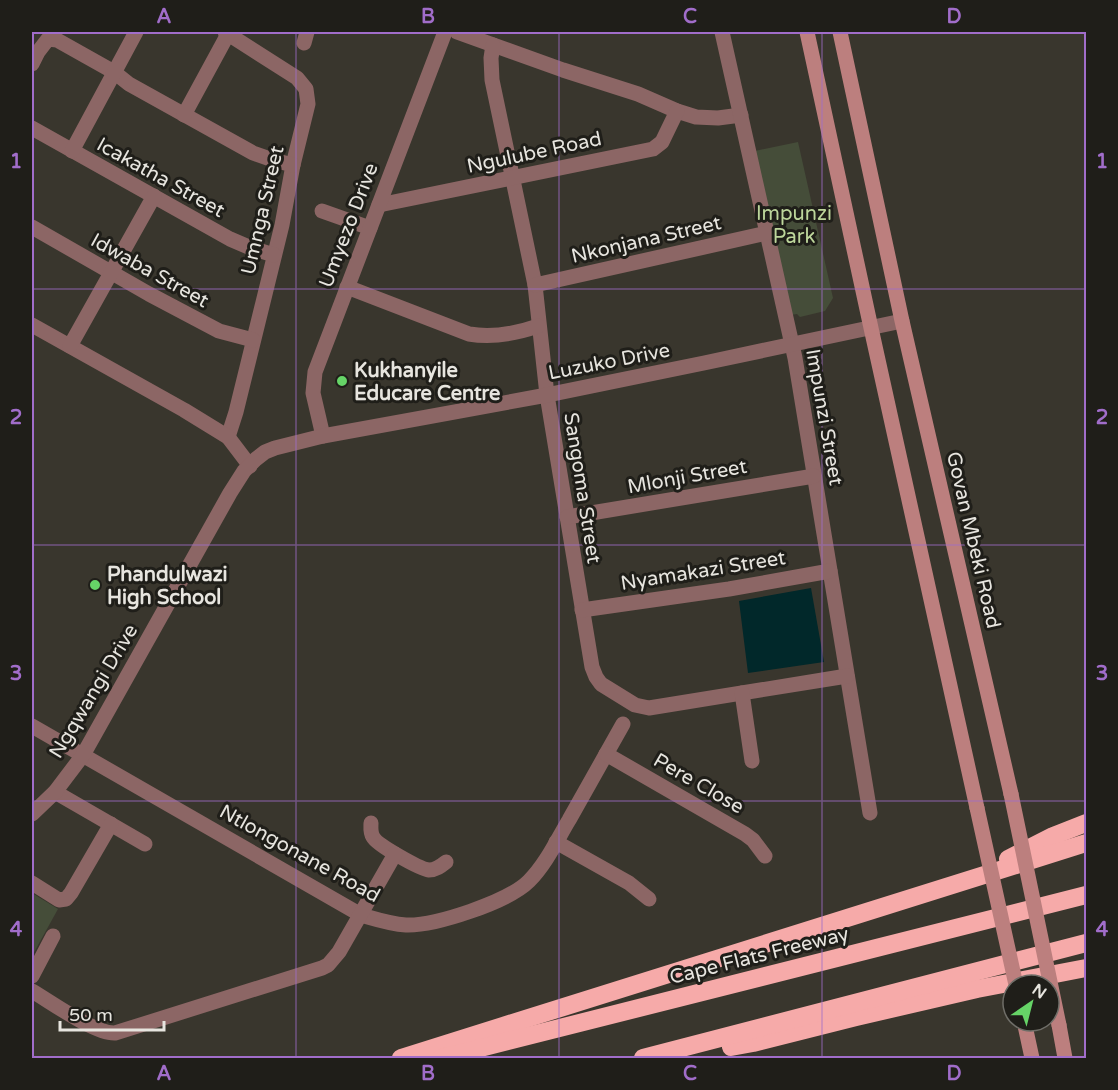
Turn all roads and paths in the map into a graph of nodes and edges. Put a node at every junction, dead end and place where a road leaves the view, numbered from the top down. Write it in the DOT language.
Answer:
graph roads {
  1 [pos="136,32"];
  2 [pos="445,32"];
  3 [pos="457,32"];
  4 [pos="722,32"];
  5 [pos="807,32"];
  6 [pos="840,32"];
  7 [pos="226,33"];
  8 [pos="493,45"];
  9 [pos="32,64"];
  10 [pos="114,72"];
  11 [pos="676,111"];
  12 [pos="184,115"];
  13 [pos="741,115"];
  14 [pos="32,128"];
  15 [pos="72,151"];
  16 [pos="293,165"];
  17 [pos="512,178"];
  18 [pos="153,196"];
  19 [pos="379,205"];
  20 [pos="322,211"];
  21 [pos="32,227"];
  22 [pos="370,228"];
  23 [pos="767,233"];
  24 [pos="274,255"];
  25 [pos="111,273"];
  26 [pos="535,285"];
  27 [pos="347,287"];
  28 [pos="902,321"];
  29 [pos="32,325"];
  30 [pos="538,326"];
  31 [pos="871,328"];
  32 [pos="252,340"];
  33 [pos="792,345"];
  34 [pos="70,346"];
  35 [pos="547,395"];
  36 [pos="323,436"];
  37 [pos="228,437"];
  38 [pos="250,466"];
  39 [pos="814,476"];
  40 [pos="567,517"];
  41 [pos="830,571"];
  42 [pos="582,610"];
  43 [pos="848,676"];
  44 [pos="742,693"];
  45 [pos="623,724"];
  46 [pos="32,726"];
  47 [pos="606,754"];
  48 [pos="83,755"];
  49 [pos="752,761"];
  50 [pos="55,792"];
  51 [pos="870,813"];
  52 [pos="32,814"];
  53 [pos="371,823"];
  54 [pos="1086,823"];
  55 [pos="111,824"];
  56 [pos="556,842"];
  57 [pos="1086,843"];
  58 [pos="145,844"];
  59 [pos="395,854"];
  60 [pos="765,856"];
  61 [pos="446,862"];
  62 [pos="32,883"];
  63 [pos="952,886"];
  64 [pos="1086,895"];
  65 [pos="649,899"];
  66 [pos="361,915"];
  67 [pos="53,936"];
  68 [pos="1086,944"];
  69 [pos="1086,968"];
  70 [pos="1013,973"];
  71 [pos="32,976"];
  72 [pos="32,991"];
  73 [pos="1026,1033"];
  74 [pos="401,1059"];
  75 [pos="441,1059"];
  76 [pos="643,1059"];
  77 [pos="660,1059"];
  78 [pos="1032,1059"];
  79 [pos="1065,1059"];
  1 -- 10 [label="street"];
  2 -- 19 [label="street, Umyezo Drive"];
  3 -- 8 [label="street"];
  4 -- 13 [label="street, Impunzi Street"];
  5 -- 31 [label="main road"];
  6 -- 28 [label="main road, Govan Mbeki Road"];
  7 -- 12 [label="street"];
  7 -- 16 [label="street, Umnga Street"];
  8 -- 11 [label="street"];
  8 -- 17 [label="street, Sangoma Street"];
  9 -- 10 [label="street"];
  10 -- 12 [label="street"];
  10 -- 15 [label="street"];
  11 -- 13 [label="street"];
  11 -- 17 [label="street, Ngulube Road"];
  12 -- 16 [label="street"];
  13 -- 23 [label="street, Impunzi Street"];
  14 -- 15 [label="street, Icakatha Street"];
  15 -- 18 [label="street, Icakatha Street"];
  16 -- 24 [label="street, Umnga Street"];
  17 -- 19 [label="street, Ngulube Road"];
  17 -- 26 [label="street, Sangoma Street"];
  18 -- 24 [label="street, Icakatha Street"];
  18 -- 25 [label="street"];
  19 -- 22 [label="street, Umyezo Drive"];
  20 -- 22 [label="street"];
  21 -- 25 [label="street, Idwaba Street"];
  22 -- 27 [label="street, Umyezo Drive"];
  23 -- 26 [label="street, Nkonjana Street"];
  23 -- 33 [label="street, Impunzi Street"];
  24 -- 32 [label="street, Umnga Street"];
  25 -- 32 [label="street, Idwaba Street"];
  25 -- 34 [label="street"];
  26 -- 30 [label="street, Sangoma Street"];
  27 -- 30 [label="street"];
  27 -- 36 [label="street, Umyezo Drive"];
  28 -- 31 [label="street, Luzuko Drive"];
  28 -- 79 [label="main road, Govan Mbeki Road, bridge"];
  29 -- 34 [label="street"];
  30 -- 35 [label="street, Sangoma Street"];
  31 -- 33 [label="street, Luzuko Drive"];
  31 -- 70 [label="main road, bridge"];
  32 -- 37 [label="street, Umnga Street"];
  33 -- 35 [label="street, Luzuko Drive"];
  33 -- 39 [label="street, Impunzi Street"];
  34 -- 37 [label="street"];
  35 -- 36 [label="street, Luzuko Drive"];
  35 -- 40 [label="street, Sangoma Street"];
  36 -- 38 [label="street, Ngqwangi Drive"];
  37 -- 38 [label="street"];
  38 -- 48 [label="street, Ngqwangi Drive"];
  39 -- 40 [label="street, Mlonji Street"];
  39 -- 41 [label="street, Impunzi Street"];
  40 -- 42 [label="street, Sangoma Street"];
  41 -- 42 [label="street, Nyamakazi Street"];
  41 -- 43 [label="street, Impunzi Street"];
  42 -- 44 [label="street, Sangoma Street"];
  43 -- 44 [label="street, Sangoma Street"];
  43 -- 51 [label="street, Impunzi Street"];
  44 -- 49 [label="street"];
  45 -- 47 [label="street, Ntlongonane Road"];
  46 -- 48 [label="street, Ntlongonane Road"];
  47 -- 56 [label="street, Ntlongonane Road"];
  47 -- 60 [label="street, Pere Close"];
  48 -- 50 [label="street, Ngqwangi Drive"];
  48 -- 66 [label="street, Ntlongonane Road"];
  50 -- 52 [label="street, Ngqwangi Drive"];
  50 -- 55 [label="street"];
  53 -- 59 [label="street"];
  54 -- 63 [label="highway"];
  55 -- 58 [label="street"];
  55 -- 62 [label="street"];
  56 -- 65 [label="street"];
  56 -- 66 [label="street, Ntlongonane Road"];
  57 -- 63 [label="highway"];
  59 -- 61 [label="street"];
  59 -- 66 [label="street"];
  63 -- 74 [label="highway"];
  64 -- 75 [label="highway, Cape Flats Freeway"];
  66 -- 72 [label="street"];
  67 -- 71 [label="street"];
  68 -- 76 [label="highway"];
  69 -- 77 [label="highway"];
  73 -- 78 [label="main road"];
}
